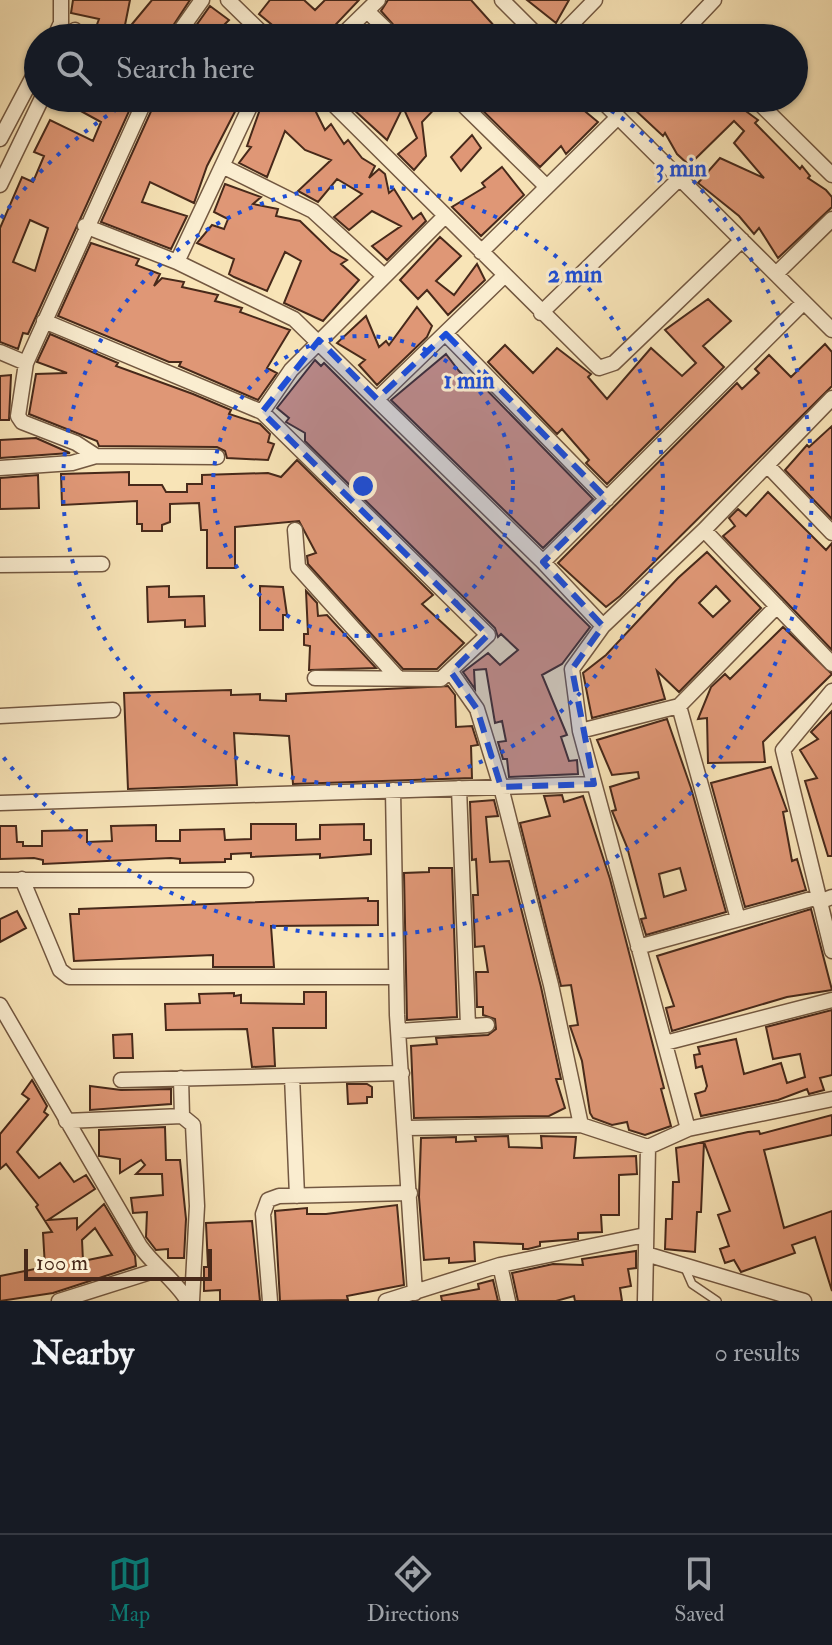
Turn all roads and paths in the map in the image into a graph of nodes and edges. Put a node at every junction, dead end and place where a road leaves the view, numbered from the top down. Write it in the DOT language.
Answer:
graph roads {
  1 [pos="61,0"];
  2 [pos="202,0"];
  3 [pos="228,0"];
  4 [pos="253,0"];
  5 [pos="378,0"];
  6 [pos="502,0"];
  7 [pos="595,0"];
  8 [pos="714,0"];
  9 [pos="241,12"];
  10 [pos="368,12"];
  11 [pos="61,24"];
  12 [pos="185,24"];
  13 [pos="253,24"];
  14 [pos="355,24"];
  15 [pos="380,24"];
  16 [pos="526,24"];
  17 [pos="572,24"];
  18 [pos="695,24"];
  19 [pos="24,94"];
  20 [pos="35,112"];
  21 [pos="139,112"];
  22 [pos="247,112"];
  23 [pos="341,112"];
  24 [pos="470,112"];
  25 [pos="606,112"];
  26 [pos="619,112"];
  27 [pos="768,112"];
  28 [pos="0,139"];
  29 [pos="222,166"];
  30 [pos="832,175"];
  31 [pos="680,178"];
  32 [pos="0,185"];
  33 [pos="547,187"];
  34 [pos="445,216"];
  35 [pos="832,219"];
  36 [pos="85,226"];
  37 [pos="742,240"];
  38 [pos="481,252"];
  39 [pos="177,262"];
  40 [pos="776,274"];
  41 [pos="384,276"];
  42 [pos="504,276"];
  43 [pos="804,302"];
  44 [pos="541,313"];
  45 [pos="44,321"];
  46 [pos="832,330"];
  47 [pos="446,334"];
  48 [pos="319,340"];
  49 [pos="0,352"];
  50 [pos="26,363"];
  51 [pos="377,399"];
  52 [pos="831,401"];
  53 [pos="262,412"];
  54 [pos="96,456"];
  55 [pos="217,457"];
  56 [pos="768,466"];
  57 [pos="0,468"];
  58 [pos="607,499"];
  59 [pos="295,530"];
  60 [pos="704,530"];
  61 [pos="832,533"];
  62 [pos="543,562"];
  63 [pos="102,564"];
  64 [pos="0,565"];
  65 [pos="777,606"];
  66 [pos="603,626"];
  67 [pos="832,664"];
  68 [pos="451,672"];
  69 [pos="315,678"];
  70 [pos="398,678"];
  71 [pos="831,693"];
  72 [pos="679,706"];
  73 [pos="113,710"];
  74 [pos="0,716"];
  75 [pos="580,731"];
  76 [pos="594,784"];
  77 [pos="501,787"];
  78 [pos="459,788"];
  79 [pos="393,790"];
  80 [pos="0,803"];
  81 [pos="22,879"];
  82 [pos="0,880"];
  83 [pos="246,880"];
  84 [pos="825,899"];
  85 [pos="738,919"];
  86 [pos="638,947"];
  87 [pos="832,951"];
  88 [pos="396,977"];
  89 [pos="832,1000"];
  90 [pos="0,1005"];
  91 [pos="487,1025"];
  92 [pos="468,1026"];
  93 [pos="399,1031"];
  94 [pos="665,1043"];
  95 [pos="402,1073"];
  96 [pos="292,1076"];
  97 [pos="181,1078"];
  98 [pos="121,1080"];
  99 [pos="832,1099"];
  100 [pos="182,1116"];
  101 [pos="66,1121"];
  102 [pos="581,1125"];
  103 [pos="407,1128"];
  104 [pos="688,1129"];
  105 [pos="648,1147"];
  106 [pos="410,1193"];
  107 [pos="297,1196"];
  108 [pos="645,1235"];
  109 [pos="646,1254"];
  110 [pos="500,1265"];
  111 [pos="685,1268"];
  112 [pos="157,1270"];
  113 [pos="415,1293"];
  114 [pos="59,1301"];
  115 [pos="190,1301"];
  116 [pos="270,1301"];
  117 [pos="386,1301"];
  118 [pos="508,1301"];
  119 [pos="645,1301"];
  120 [pos="717,1301"];
  121 [pos="804,1301"];
  1 -- 11 [label="street"];
  2 -- 12 [label="street"];
  3 -- 9 [label="street"];
  4 -- 9 [label="street"];
  5 -- 10 [label="street"];
  6 -- 16 [label="street"];
  7 -- 17 [label="street"];
  8 -- 18 [label="street"];
  9 -- 13 [label="street"];
  10 -- 14 [label="street"];
  10 -- 15 [label="street"];
  19 -- 28 [label="street"];
  20 -- 32 [label="street"];
  21 -- 36 [label="street"];
  22 -- 29 [label="street"];
  23 -- 34 [label="street"];
  24 -- 33 [label="street"];
  25 -- 33 [label="street"];
  26 -- 31 [label="street"];
  27 -- 30 [label="street"];
  29 -- 39 [label="street"];
  29 -- 41 [label="street"];
  31 -- 37 [label="street"];
  31 -- 44 [label="street"];
  33 -- 38 [label="street"];
  34 -- 38 [label="street"];
  34 -- 41 [label="street"];
  35 -- 40 [label="street"];
  36 -- 39 [label="street"];
  36 -- 45 [label="street"];
  37 -- 40 [label="street"];
  37 -- 44 [label="street"];
  38 -- 42 [label="street"];
  39 -- 48 [label="street"];
  40 -- 43 [label="street"];
  41 -- 48 [label="street"];
  42 -- 44 [label="street"];
  42 -- 47 [label="street"];
  43 -- 46 [label="street"];
  43 -- 58 [label="street"];
  45 -- 50 [label="street"];
  45 -- 53 [label="street"];
  47 -- 51 [label="street"];
  47 -- 58 [label="street"];
  48 -- 51 [label="street"];
  48 -- 53 [label="street"];
  49 -- 50 [label="street"];
  50 -- 54 [label="street"];
  51 -- 62 [label="street"];
  52 -- 56 [label="street"];
  53 -- 68 [label="street"];
  54 -- 55 [label="street"];
  54 -- 57 [label="street"];
  56 -- 60 [label="street"];
  56 -- 61 [label="street"];
  58 -- 62 [label="street"];
  59 -- 70 [label="street"];
  60 -- 65 [label="street"];
  60 -- 66 [label="street"];
  62 -- 66 [label="street"];
  63 -- 64 [label="street"];
  65 -- 67 [label="street"];
  65 -- 72 [label="street"];
  66 -- 75 [label="street"];
  68 -- 70 [label="street"];
  68 -- 77 [label="street"];
  69 -- 70 [label="street"];
  71 -- 84 [label="street"];
  72 -- 75 [label="street"];
  72 -- 85 [label="street"];
  73 -- 74 [label="street"];
  75 -- 76 [label="street"];
  76 -- 77 [label="street"];
  76 -- 86 [label="street"];
  77 -- 78 [label="street"];
  77 -- 102 [label="street"];
  78 -- 79 [label="street"];
  78 -- 92 [label="street"];
  79 -- 80 [label="street"];
  79 -- 88 [label="street"];
  81 -- 82 [label="street"];
  81 -- 83 [label="street"];
  81 -- 88 [label="street"];
  84 -- 85 [label="street"];
  84 -- 87 [label="street"];
  85 -- 86 [label="street"];
  86 -- 94 [label="street"];
  88 -- 93 [label="street"];
  89 -- 94 [label="street"];
  90 -- 101 [label="street"];
  91 -- 92 [label="street"];
  92 -- 93 [label="street"];
  93 -- 95 [label="street"];
  94 -- 104 [label="street"];
  95 -- 96 [label="street"];
  95 -- 103 [label="street"];
  96 -- 97 [label="street"];
  96 -- 107 [label="street"];
  97 -- 98 [label="street"];
  97 -- 100 [label="street"];
  99 -- 104 [label="street"];
  100 -- 101 [label="street"];
  100 -- 115 [label="street"];
  101 -- 112 [label="street"];
  102 -- 103 [label="street"];
  102 -- 105 [label="street"];
  103 -- 106 [label="street"];
  104 -- 105 [label="street"];
  105 -- 108 [label="street"];
  106 -- 107 [label="street"];
  106 -- 113 [label="street"];
  107 -- 116 [label="street"];
  108 -- 109 [label="street"];
  108 -- 110 [label="street"];
  109 -- 111 [label="street"];
  109 -- 119 [label="street"];
  110 -- 113 [label="street"];
  110 -- 118 [label="street"];
  111 -- 120 [label="lane"];
  111 -- 121 [label="street"];
  112 -- 114 [label="street"];
  112 -- 115 [label="street"];
  113 -- 117 [label="street"];
}
